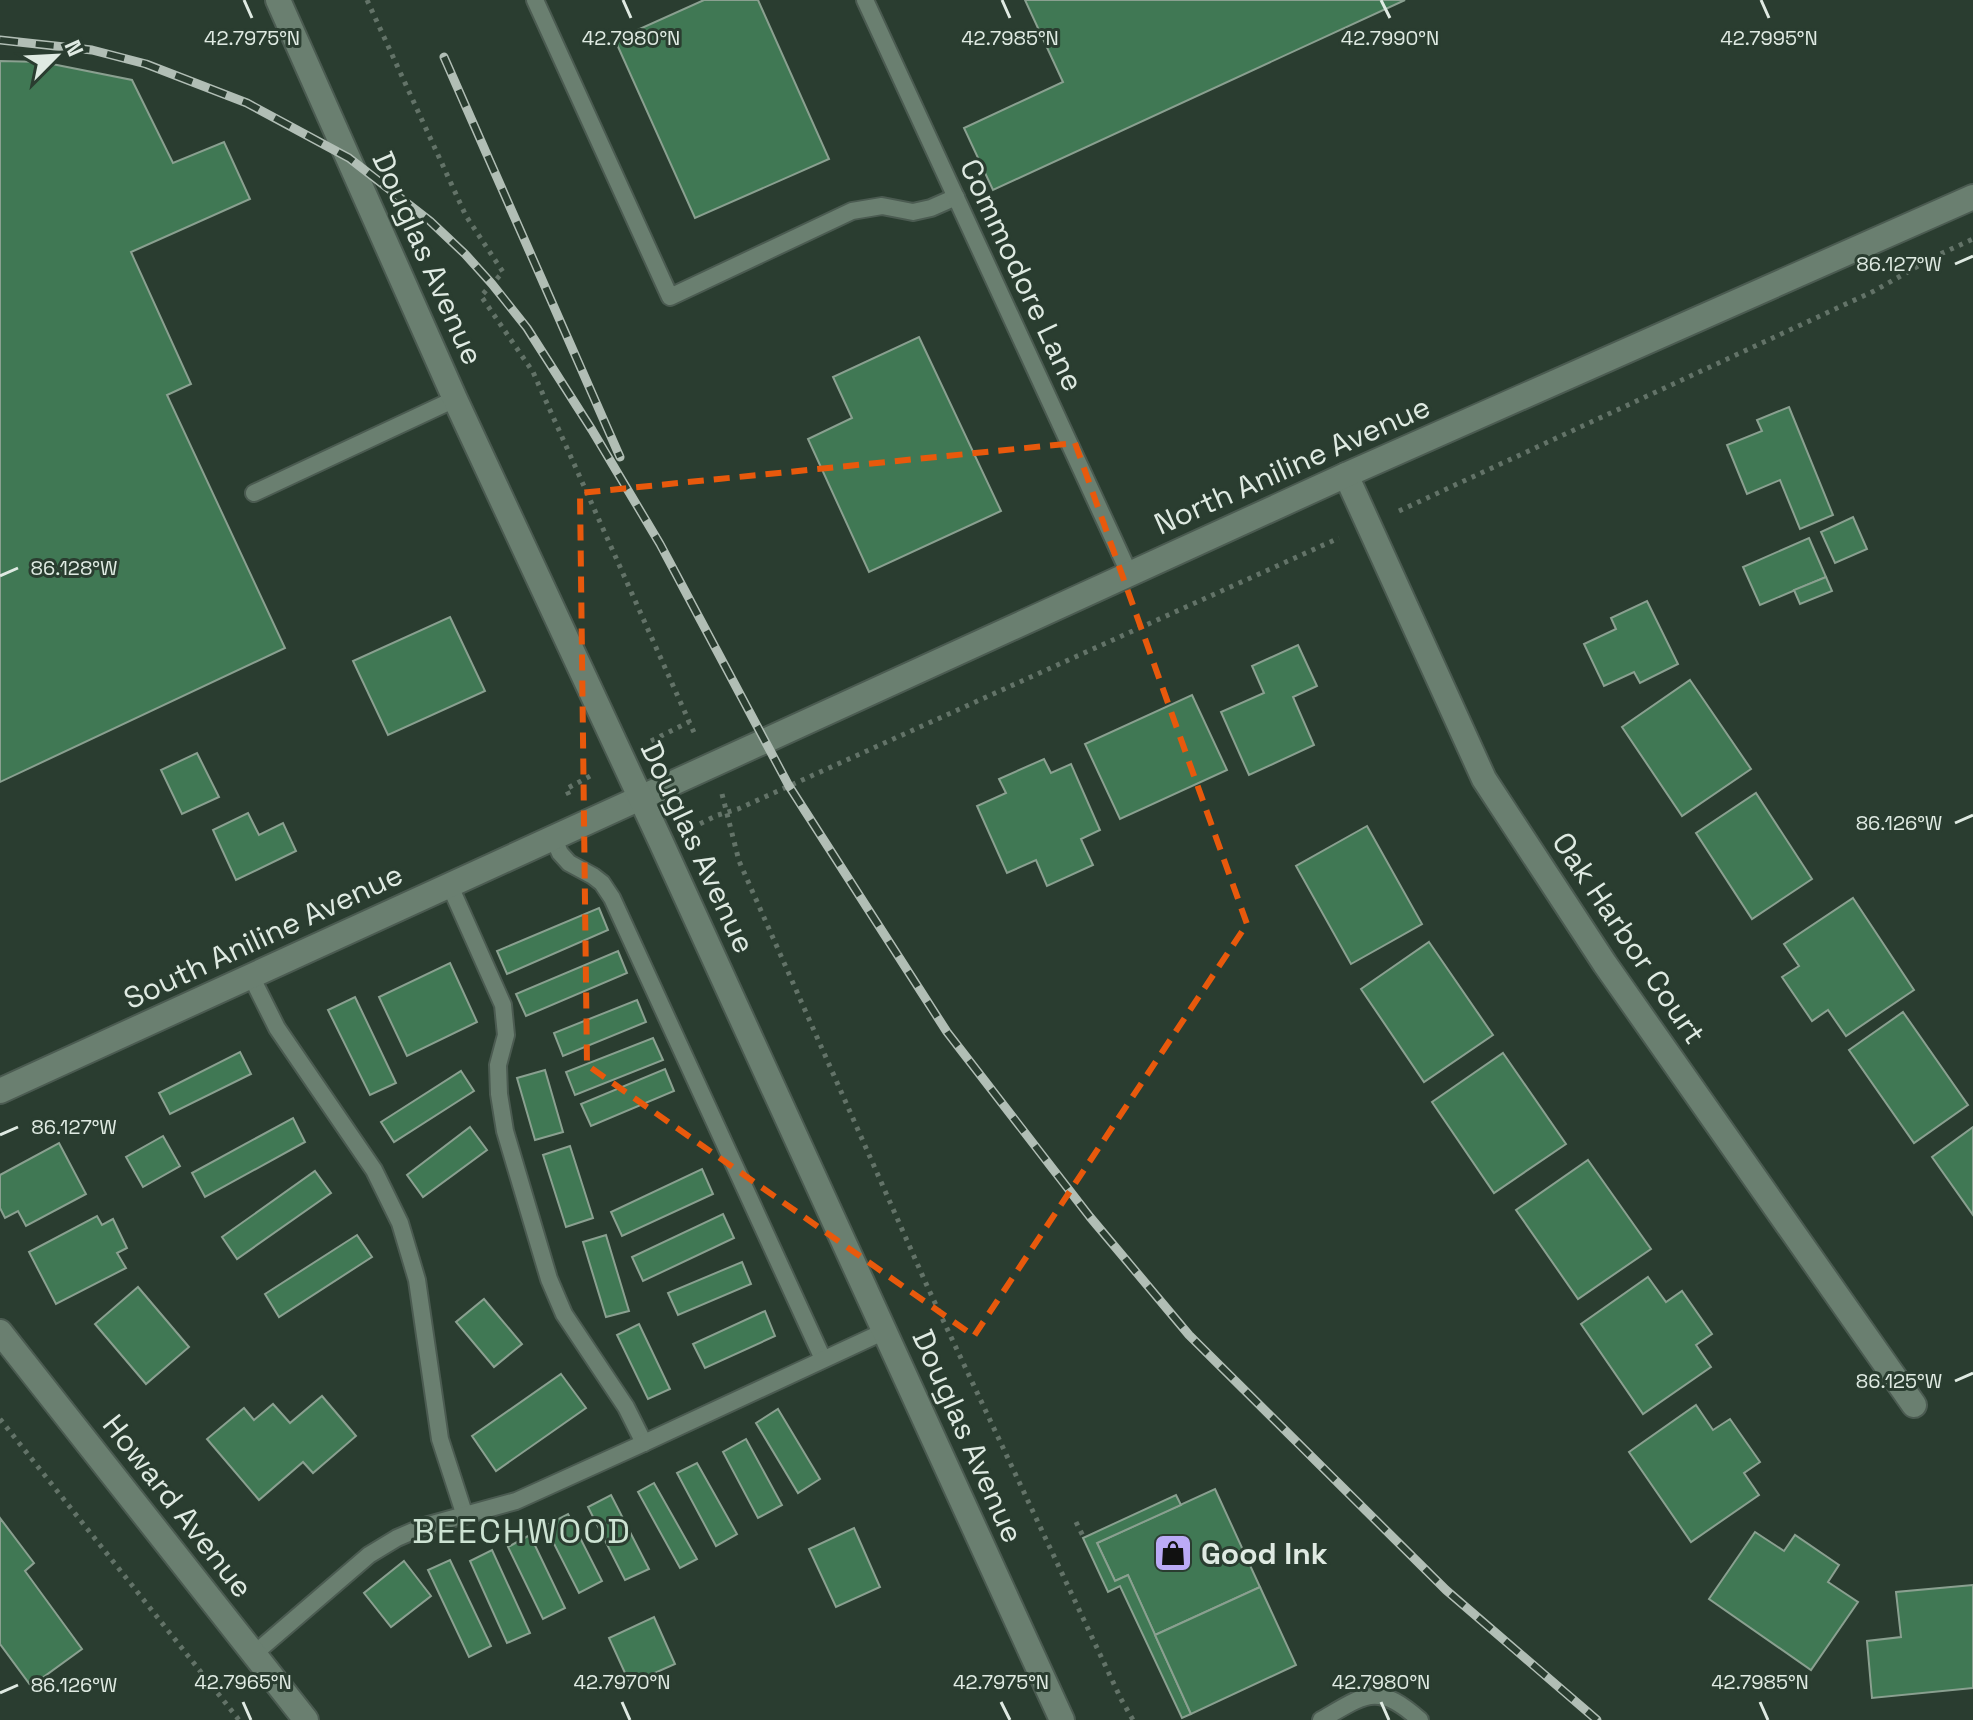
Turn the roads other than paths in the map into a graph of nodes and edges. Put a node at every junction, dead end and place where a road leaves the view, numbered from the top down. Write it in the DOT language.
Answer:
graph roads {
  1 [pos="278,0"];
  2 [pos="535,0"];
  3 [pos="865,0"];
  4 [pos="956,197"];
  5 [pos="1973,197"];
  6 [pos="455,399"];
  7 [pos="1346,475"];
  8 [pos="254,493"];
  9 [pos="1129,573"];
  10 [pos="640,797"];
  11 [pos="553,837"];
  12 [pos="450,886"];
  13 [pos="251,976"];
  14 [pos="0,1091"];
  15 [pos="885,1331"];
  16 [pos="0,1332"];
  17 [pos="823,1359"];
  18 [pos="1914,1405"];
  19 [pos="644,1443"];
  20 [pos="465,1516"];
  21 [pos="254,1654"];
  22 [pos="306,1720"];
  23 [pos="1062,1720"];
  24 [pos="1321,1720"];
  25 [pos="1420,1720"];
  1 -- 6 [label="street, Douglas Avenue"];
  2 -- 4 [label="lane"];
  3 -- 4 [label="lane, Commodore Lane"];
  4 -- 9 [label="lane, Commodore Lane"];
  5 -- 7 [label="street, North Aniline Avenue"];
  6 -- 8 [label="lane"];
  6 -- 10 [label="street, Douglas Avenue"];
  7 -- 9 [label="street, North Aniline Avenue"];
  7 -- 18 [label="street, Oak Harbor Court"];
  9 -- 10 [label="street, North Aniline Avenue"];
  10 -- 11 [label="street, South Aniline Avenue"];
  10 -- 15 [label="street, Douglas Avenue"];
  11 -- 12 [label="street, South Aniline Avenue"];
  11 -- 17 [label="lane"];
  12 -- 13 [label="street, South Aniline Avenue"];
  12 -- 19 [label="lane"];
  13 -- 14 [label="street, South Aniline Avenue"];
  13 -- 20 [label="lane"];
  15 -- 17 [label="lane"];
  15 -- 23 [label="street, Douglas Avenue"];
  16 -- 21 [label="street, Howard Avenue"];
  17 -- 19 [label="lane"];
  19 -- 20 [label="lane"];
  20 -- 21 [label="lane"];
  21 -- 22 [label="street, Howard Avenue"];
  24 -- 25 [label="lane"];
}
